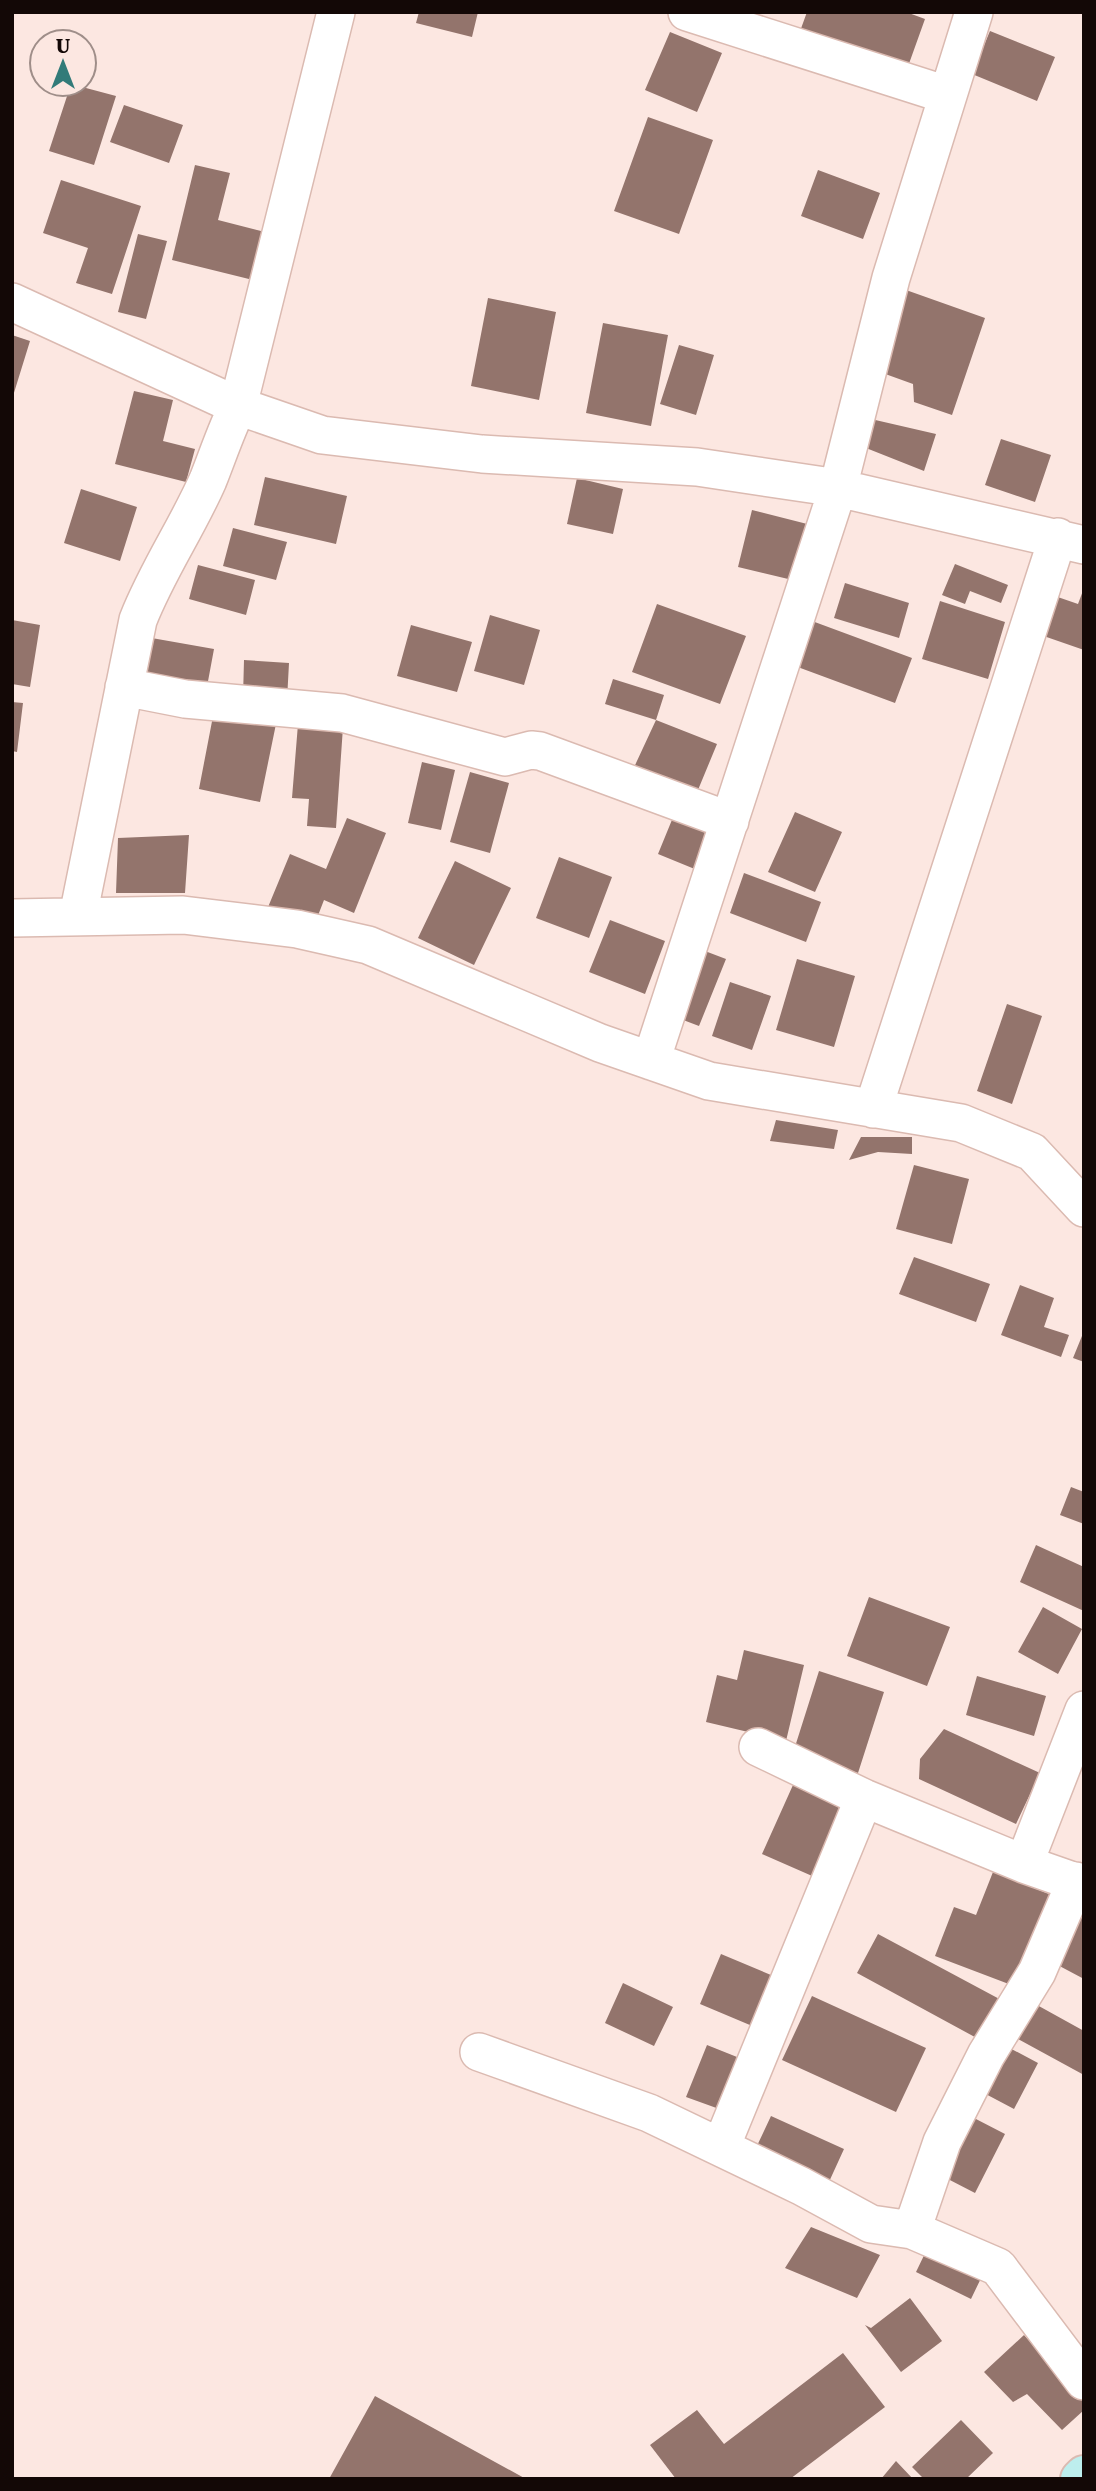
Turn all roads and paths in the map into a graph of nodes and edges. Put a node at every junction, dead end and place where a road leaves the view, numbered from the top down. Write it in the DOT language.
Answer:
graph roads {
  1 [pos="336,12"];
  2 [pos="687,12"];
  3 [pos="974,12"];
  4 [pos="947,95"];
  5 [pos="12,302"];
  6 [pos="238,406"];
  7 [pos="838,488"];
  8 [pos="1071,541"];
  9 [pos="124,687"];
  10 [pos="730,821"];
  11 [pos="78,916"];
  12 [pos="12,918"];
  13 [pos="651,1061"];
  14 [pos="873,1109"];
  15 [pos="1084,1208"];
  16 [pos="1084,1710"];
  17 [pos="758,1748"];
  18 [pos="864,1798"];
  19 [pos="1024,1864"];
  20 [pos="1080,1883"];
  21 [pos="479,2052"];
  22 [pos="720,2147"];
  23 [pos="912,2230"];
  24 [pos="1084,2381"];
  1 -- 6 [label="street"];
  2 -- 4 [label="street"];
  3 -- 4 [label="street"];
  4 -- 7 [label="street"];
  5 -- 6 [label="street"];
  6 -- 7 [label="street"];
  6 -- 9 [label="street"];
  7 -- 8 [label="street"];
  7 -- 10 [label="street"];
  8 -- 14 [label="street"];
  9 -- 10 [label="street"];
  9 -- 11 [label="street"];
  10 -- 13 [label="street"];
  11 -- 12 [label="street"];
  11 -- 13 [label="street"];
  13 -- 14 [label="street"];
  14 -- 15 [label="street"];
  16 -- 19 [label="street"];
  17 -- 18 [label="street"];
  18 -- 19 [label="street"];
  18 -- 22 [label="street"];
  19 -- 20 [label="street"];
  20 -- 23 [label="street"];
  21 -- 22 [label="street"];
  22 -- 23 [label="street"];
  23 -- 24 [label="street"];
}
